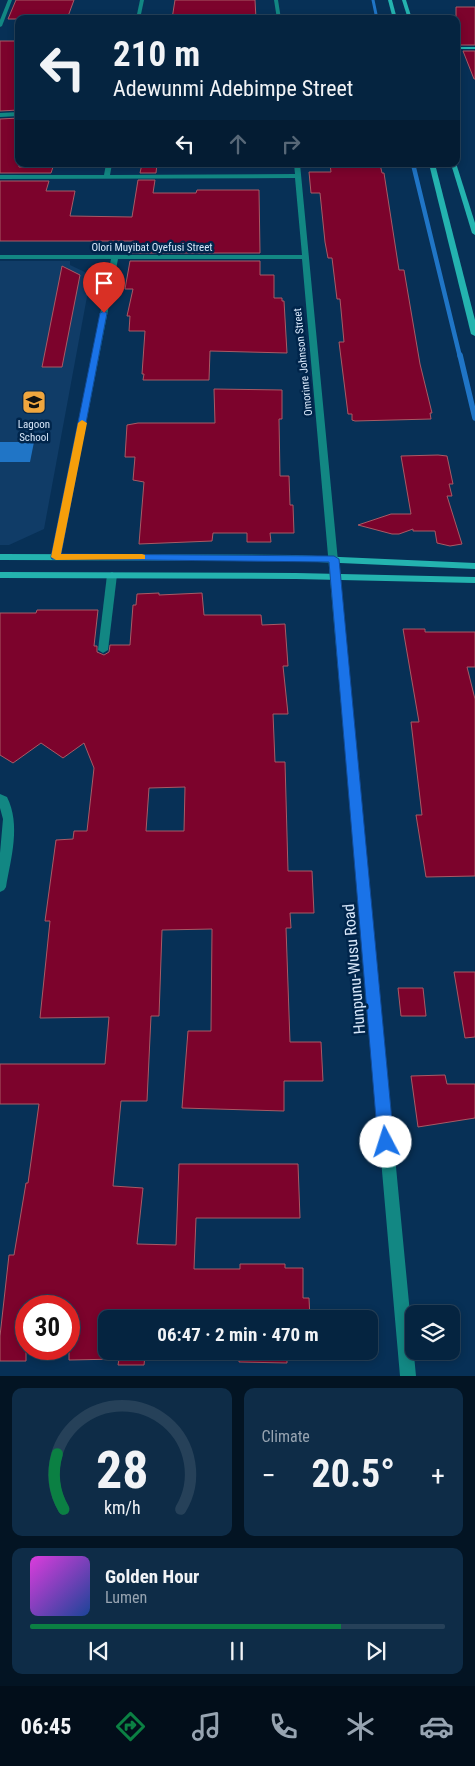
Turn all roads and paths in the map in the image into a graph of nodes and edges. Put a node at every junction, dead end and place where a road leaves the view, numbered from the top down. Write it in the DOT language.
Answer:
graph roads {
  1 [pos="10,0"];
  2 [pos="142,0"];
  3 [pos="276,0"];
  4 [pos="390,0"];
  5 [pos="404,0"];
  6 [pos="139,15"];
  7 [pos="278,15"];
  8 [pos="394,15"];
  9 [pos="409,15"];
  10 [pos="0,24"];
  11 [pos="460,48"];
  12 [pos="475,48"];
  13 [pos="0,114"];
  14 [pos="15,114"];
  15 [pos="108,167"];
  16 [pos="297,167"];
  17 [pos="433,167"];
  18 [pos="455,167"];
  19 [pos="107,176"];
  20 [pos="298,176"];
  21 [pos="0,177"];
  22 [pos="475,234"];
  23 [pos="0,257"];
  24 [pos="114,257"];
  25 [pos="304,257"];
  26 [pos="475,334"];
  27 [pos="0,556"];
  28 [pos="56,557"];
  29 [pos="334,559"];
  30 [pos="475,566"];
  31 [pos="0,575"];
  32 [pos="112,575"];
  33 [pos="335,578"];
  34 [pos="475,580"];
  35 [pos="103,650"];
  36 [pos="0,798"];
  37 [pos="0,887"];
  38 [pos="408,1376"];
  1 -- 10 [label="street"];
  2 -- 6 [label="street"];
  3 -- 7 [label="street"];
  4 -- 8 [label="main road"];
  5 -- 9 [label="main road"];
  11 -- 12 [label="main road"];
  13 -- 14 [label="street"];
  15 -- 19 [label="street"];
  16 -- 20 [label="street, Omorinre Johnson Street"];
  17 -- 26 [label="main road"];
  18 -- 22 [label="main road"];
  19 -- 20 [label="street"];
  19 -- 21 [label="street"];
  20 -- 25 [label="street, Omorinre Johnson Street"];
  23 -- 24 [label="street, Olori Muyibat Oyefusi Street"];
  24 -- 25 [label="street, Olori Muyibat Oyefusi Street"];
  24 -- 28 [label="street"];
  25 -- 29 [label="street, Omorinre Johnson Street"];
  27 -- 28 [label="main road"];
  28 -- 29 [label="main road"];
  29 -- 30 [label="main road"];
  29 -- 33 [label="street, Hunpunu-Wusu Road"];
  31 -- 32 [label="main road"];
  32 -- 33 [label="main road"];
  32 -- 35 [label="street"];
  33 -- 34 [label="main road"];
  33 -- 38 [label="street, Hunpunu-Wusu Road"];
  36 -- 37 [label="street"];
}
